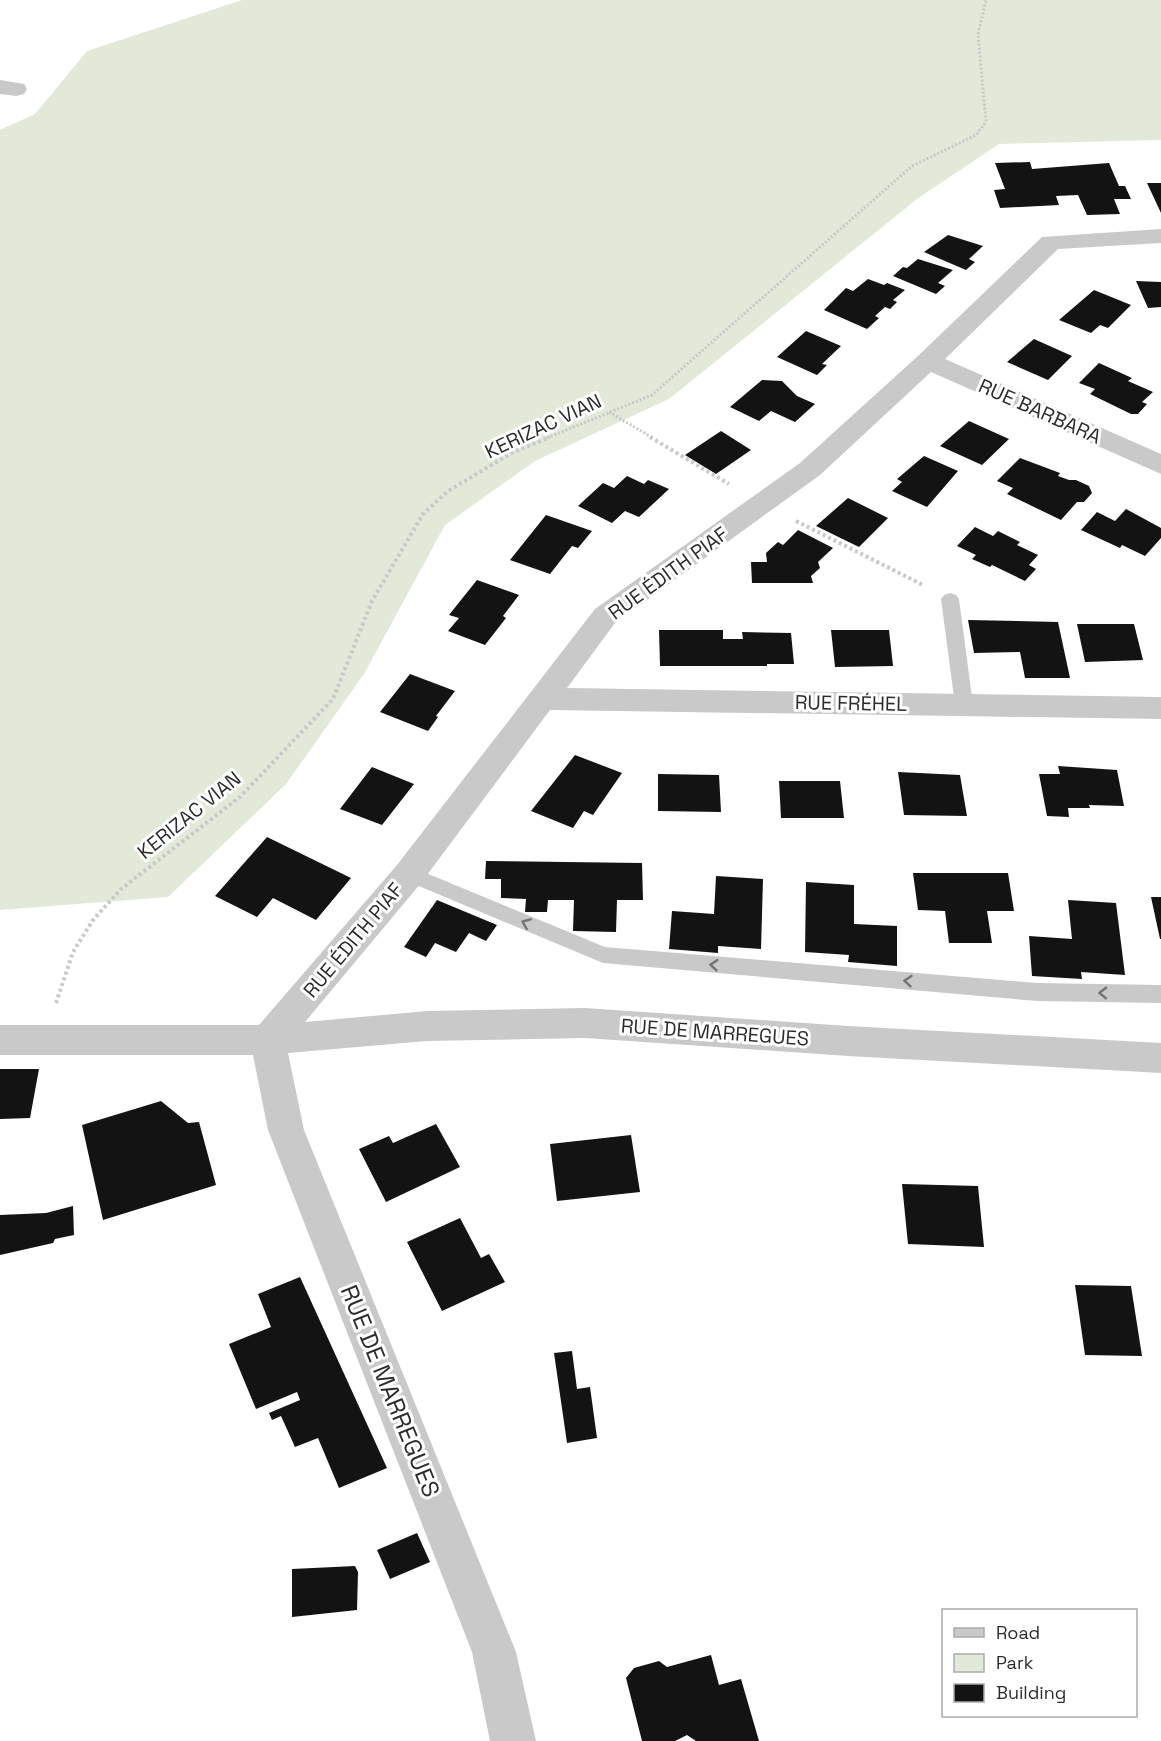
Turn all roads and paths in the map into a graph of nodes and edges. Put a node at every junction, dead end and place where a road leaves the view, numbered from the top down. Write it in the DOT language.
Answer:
graph roads {
  1 [pos="986,0"];
  2 [pos="1161,236"];
  3 [pos="928,361"];
  4 [pos="1158,459"];
  5 [pos="950,599"];
  6 [pos="542,699"];
  7 [pos="964,705"];
  8 [pos="1161,708"];
  9 [pos="409,874"];
  10 [pos="1161,994"];
  11 [pos="0,1040"];
  12 [pos="268,1040"];
  13 [pos="44,1041"];
  14 [pos="1161,1058"];
  15 [pos="513,1741"];
  1 -- 13 [label="path, KERIZAC VIAN"];
  2 -- 3 [label="street, RUE ÉDITH PIAF"];
  3 -- 4 [label="street, RUE BARBARA"];
  3 -- 6 [label="street, RUE ÉDITH PIAF"];
  5 -- 7 [label="lane"];
  6 -- 7 [label="street, RUE FRÉHEL"];
  6 -- 9 [label="street, RUE ÉDITH PIAF"];
  7 -- 8 [label="street, RUE FRÉHEL"];
  10 -- 9 [label="lane, one-way"];
  9 -- 12 [label="street, RUE ÉDITH PIAF"];
  11 -- 13 [label="street, RUE DE MARREGUES"];
  12 -- 13 [label="street, RUE DE MARREGUES"];
  12 -- 14 [label="street, RUE DE MARREGUES"];
  12 -- 15 [label="street, RUE DE MARREGUES"];
}
